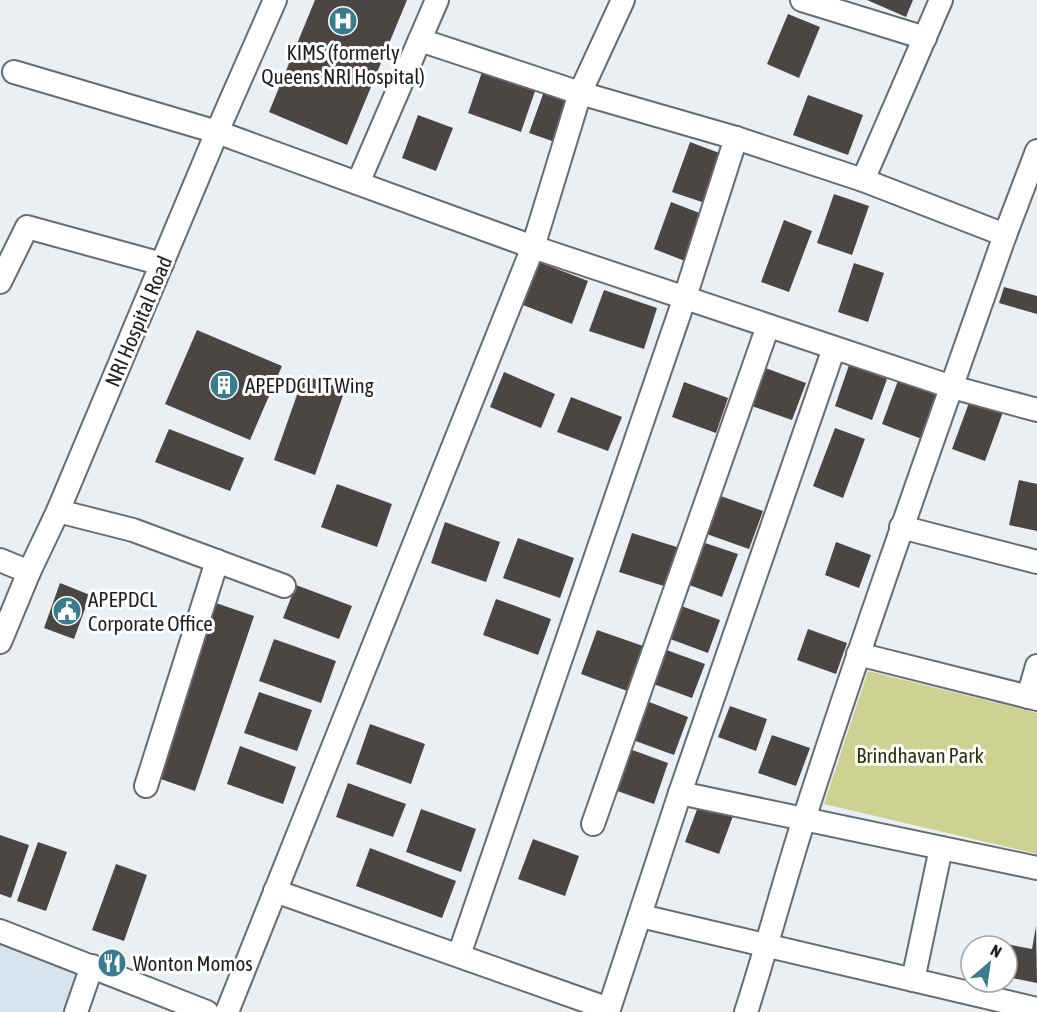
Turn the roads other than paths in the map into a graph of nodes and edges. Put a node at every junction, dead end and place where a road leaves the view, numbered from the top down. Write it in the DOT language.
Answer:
graph roads {
  1 [pos="275,0"];
  2 [pos="437,0"];
  3 [pos="622,0"];
  4 [pos="802,0"];
  5 [pos="941,0"];
  6 [pos="926,38"];
  7 [pos="420,40"];
  8 [pos="14,72"];
  9 [pos="580,93"];
  10 [pos="217,132"];
  11 [pos="736,138"];
  12 [pos="1037,151"];
  13 [pos="863,180"];
  14 [pos="358,183"];
  15 [pos="1005,235"];
  16 [pos="533,247"];
  17 [pos="162,264"];
  18 [pos="0,282"];
  19 [pos="686,297"];
  20 [pos="768,326"];
  21 [pos="834,348"];
  22 [pos="952,387"];
  23 [pos="1037,410"];
  24 [pos="58,511"];
  25 [pos="901,527"];
  26 [pos="0,560"];
  27 [pos="217,561"];
  28 [pos="1037,562"];
  29 [pos="29,572"];
  30 [pos="284,586"];
  31 [pos="0,642"];
  32 [pos="858,654"];
  33 [pos="1037,666"];
  34 [pos="1033,698"];
  35 [pos="146,786"];
  36 [pos="680,793"];
  37 [pos="804,819"];
  38 [pos="593,824"];
  39 [pos="941,848"];
  40 [pos="1037,868"];
  41 [pos="274,891"];
  42 [pos="641,916"];
  43 [pos="0,931"];
  44 [pos="767,946"];
  45 [pos="459,954"];
  46 [pos="92,966"];
  47 [pos="913,980"];
  48 [pos="1037,1009"];
  49 [pos="609,1010"];
  50 [pos="76,1012"];
  51 [pos="207,1012"];
  52 [pos="226,1012"];
  53 [pos="746,1012"];
  1 -- 10 [label="street, NRI Hospital Road"];
  2 -- 7 [label="street"];
  3 -- 9 [label="street"];
  4 -- 6 [label="street"];
  5 -- 6 [label="street"];
  6 -- 13 [label="street"];
  7 -- 9 [label="street"];
  7 -- 14 [label="street"];
  8 -- 10 [label="street"];
  9 -- 11 [label="street"];
  9 -- 16 [label="street"];
  10 -- 14 [label="street"];
  10 -- 17 [label="street, NRI Hospital Road"];
  11 -- 13 [label="street"];
  11 -- 19 [label="street"];
  12 -- 15 [label="street"];
  13 -- 15 [label="street"];
  14 -- 16 [label="street"];
  15 -- 22 [label="street"];
  16 -- 19 [label="street"];
  16 -- 41 [label="street"];
  17 -- 18 [label="street"];
  17 -- 24 [label="street, NRI Hospital Road"];
  19 -- 20 [label="street"];
  19 -- 45 [label="street"];
  20 -- 21 [label="street"];
  20 -- 38 [label="street"];
  21 -- 22 [label="street"];
  21 -- 36 [label="street"];
  22 -- 23 [label="street"];
  22 -- 25 [label="street"];
  24 -- 27 [label="street"];
  24 -- 29 [label="street, NRI Hospital Road"];
  25 -- 28 [label="street"];
  25 -- 32 [label="street"];
  26 -- 29 [label="street"];
  27 -- 30 [label="street"];
  27 -- 35 [label="street"];
  29 -- 31 [label="street, NRI Hospital Road"];
  32 -- 34 [label="street"];
  32 -- 37 [label="street"];
  33 -- 34 [label="street"];
  36 -- 37 [label="street"];
  36 -- 42 [label="street"];
  37 -- 39 [label="street"];
  37 -- 44 [label="street"];
  39 -- 40 [label="street"];
  39 -- 47 [label="street"];
  41 -- 45 [label="street"];
  41 -- 52 [label="street"];
  42 -- 44 [label="street"];
  42 -- 49 [label="street"];
  43 -- 46 [label="street"];
  44 -- 47 [label="street"];
  44 -- 53 [label="street"];
  45 -- 49 [label="street"];
  46 -- 50 [label="street"];
  46 -- 51 [label="street"];
  47 -- 48 [label="street"];
}
